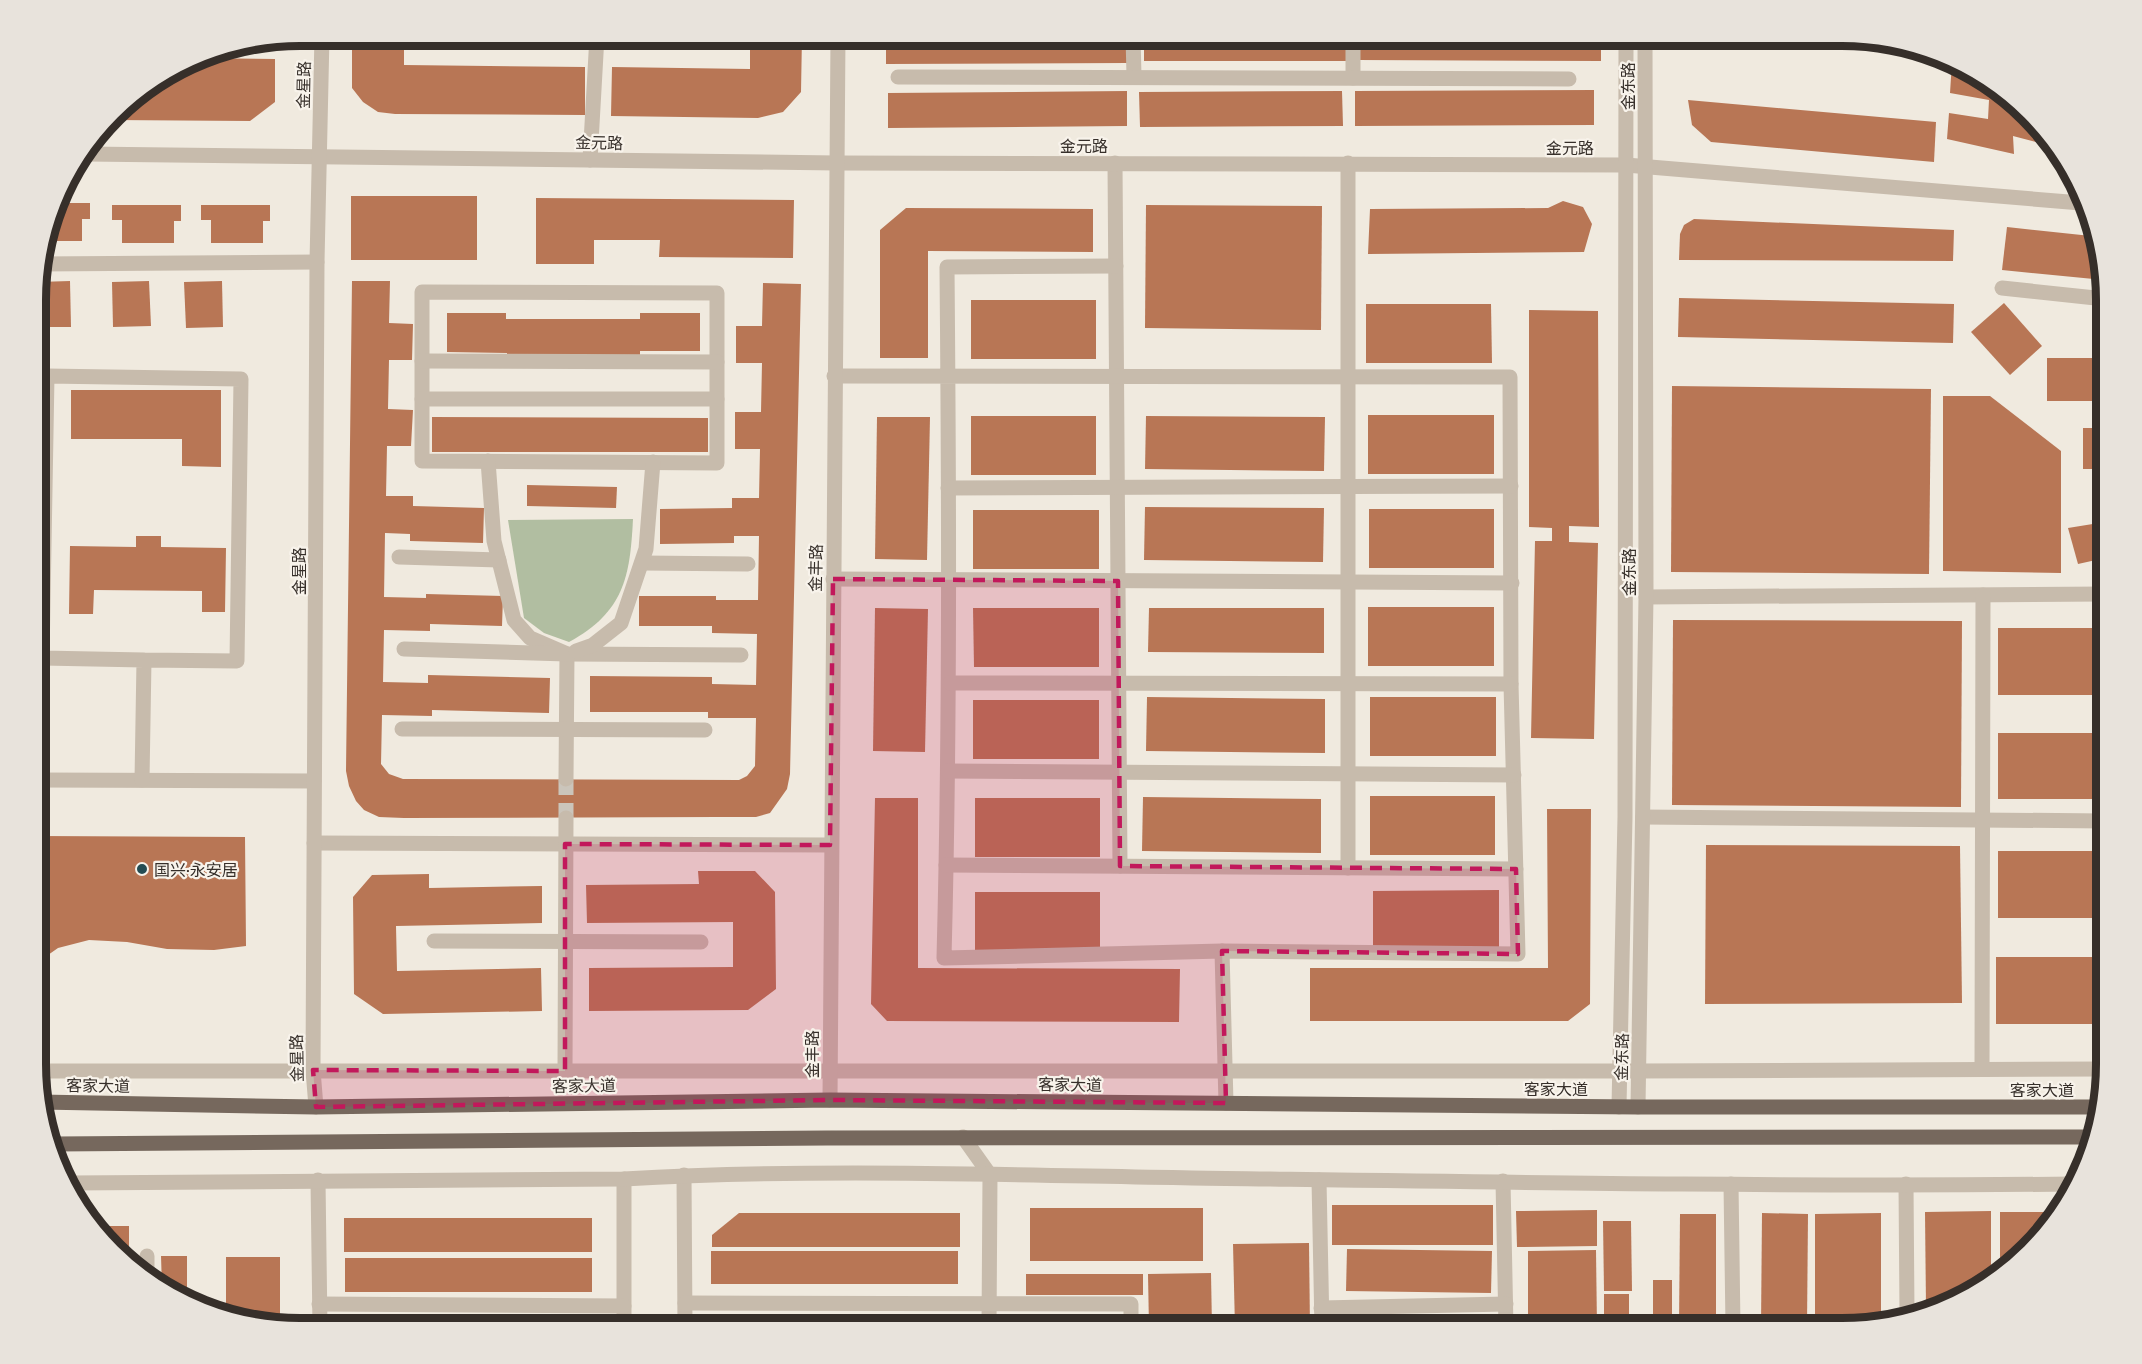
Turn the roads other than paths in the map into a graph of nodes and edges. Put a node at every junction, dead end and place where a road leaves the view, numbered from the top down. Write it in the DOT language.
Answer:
graph roads {
  1 [pos="322,46"];
  2 [pos="597,46"];
  3 [pos="838,46"];
  4 [pos="1133,46"];
  5 [pos="1353,46"];
  6 [pos="1626,46"];
  7 [pos="1645,46"];
  8 [pos="1134,76"];
  9 [pos="898,77"];
  10 [pos="1353,78"];
  11 [pos="1569,79"];
  12 [pos="93,154"];
  13 [pos="320,155"];
  14 [pos="591,159"];
  15 [pos="1115,163"];
  16 [pos="837,164"];
  17 [pos="1348,164"];
  18 [pos="1626,165"];
  19 [pos="1646,167"];
  20 [pos="2076,203"];
  21 [pos="317,262"];
  22 [pos="49,264"];
  23 [pos="1116,266"];
  24 [pos="2001,288"];
  25 [pos="2096,297"];
  26 [pos="422,361"];
  27 [pos="717,362"];
  28 [pos="834,376"];
  29 [pos="948,376"];
  30 [pos="1117,376"];
  31 [pos="1348,376"];
  32 [pos="422,399"];
  33 [pos="717,399"];
  34 [pos="46,432"];
  35 [pos="488,461"];
  36 [pos="653,462"];
  37 [pos="1511,486"];
  38 [pos="1348,487"];
  39 [pos="948,488"];
  40 [pos="1118,488"];
  41 [pos="399,557"];
  42 [pos="499,560"];
  43 [pos="642,563"];
  44 [pos="748,564"];
  45 [pos="833,579"];
  46 [pos="948,581"];
  47 [pos="1118,581"];
  48 [pos="1348,582"];
  49 [pos="1512,583"];
  50 [pos="2096,594"];
  51 [pos="1983,595"];
  52 [pos="1646,597"];
  53 [pos="404,649"];
  54 [pos="567,654"];
  55 [pos="741,655"];
  56 [pos="46,658"];
  57 [pos="144,660"];
  58 [pos="950,683"];
  59 [pos="1119,684"];
  60 [pos="1348,684"];
  61 [pos="1511,684"];
  62 [pos="402,729"];
  63 [pos="567,729"];
  64 [pos="705,730"];
  65 [pos="948,771"];
  66 [pos="1120,773"];
  67 [pos="1348,774"];
  68 [pos="1514,775"];
  69 [pos="567,779"];
  70 [pos="46,780"];
  71 [pos="142,780"];
  72 [pos="314,781"];
  73 [pos="1643,817"];
  74 [pos="566,818"];
  75 [pos="1983,820"];
  76 [pos="2096,821"];
  77 [pos="314,843"];
  78 [pos="565,844"];
  79 [pos="830,845"];
  80 [pos="946,865"];
  81 [pos="1120,866"];
  82 [pos="1348,868"];
  83 [pos="1516,869"];
  84 [pos="434,941"];
  85 [pos="565,941"];
  86 [pos="701,942"];
  87 [pos="1222,951"];
  88 [pos="2096,1069"];
  89 [pos="313,1070"];
  90 [pos="1982,1070"];
  91 [pos="46,1071"];
  92 [pos="565,1071"];
  93 [pos="1225,1071"];
  94 [pos="1620,1071"];
  95 [pos="1639,1071"];
  96 [pos="828,1072"];
  97 [pos="830,1100"];
  98 [pos="50,1102"];
  99 [pos="1226,1103"];
  100 [pos="316,1107"];
  101 [pos="1619,1107"];
  102 [pos="1638,1107"];
  103 [pos="2092,1107"];
  104 [pos="963,1137"];
  105 [pos="2084,1137"];
  106 [pos="60,1144"];
  107 [pos="684,1175"];
  108 [pos="990,1175"];
  109 [pos="624,1179"];
  110 [pos="318,1180"];
  111 [pos="1318,1180"];
  112 [pos="1503,1181"];
  113 [pos="77,1183"];
  114 [pos="1731,1184"];
  115 [pos="1906,1184"];
  116 [pos="2064,1184"];
  117 [pos="147,1257"];
  118 [pos="147,1266"];
  119 [pos="685,1303"];
  120 [pos="988,1303"];
  121 [pos="319,1304"];
  122 [pos="1506,1304"];
  123 [pos="624,1306"];
  124 [pos="1321,1308"];
  125 [pos="1907,1309"];
  126 [pos="320,1318"];
  127 [pos="624,1318"];
  128 [pos="685,1318"];
  129 [pos="989,1318"];
  130 [pos="1131,1318"];
  131 [pos="1322,1318"];
  132 [pos="1506,1318"];
  133 [pos="1733,1318"];
  1 -- 13 [label="street, 金星路"];
  2 -- 14 [label="street"];
  3 -- 16 [label="street, 金丰路"];
  4 -- 8 [label="street"];
  5 -- 10 [label="street"];
  6 -- 18 [label="street, 金东路"];
  7 -- 19 [label="street, 金东路"];
  8 -- 9 [label="street"];
  8 -- 10 [label="street"];
  10 -- 11 [label="street"];
  12 -- 13 [label="street, 金元路"];
  13 -- 14 [label="street, 金元路"];
  13 -- 21 [label="street, 金星路"];
  14 -- 16 [label="street, 金元路"];
  15 -- 16 [label="street, 金元路"];
  15 -- 17 [label="street, 金元路"];
  15 -- 23 [label="street"];
  16 -- 28 [label="street, 金丰路"];
  17 -- 18 [label="street, 金元路"];
  17 -- 31 [label="street"];
  18 -- 19 [label="street, 金元路"];
  18 -- 94 [label="street, 金东路"];
  19 -- 20 [label="street, 金元路"];
  19 -- 52 [label="street, 金东路"];
  21 -- 22 [label="street"];
  21 -- 72 [label="street, 金星路"];
  23 -- 29 [label="street"];
  23 -- 30 [label="street"];
  24 -- 25 [label="street"];
  26 -- 27 [label="street"];
  26 -- 27 [label="street"];
  26 -- 32 [label="street"];
  27 -- 33 [label="street"];
  28 -- 29 [label="street"];
  28 -- 45 [label="street, 金丰路"];
  29 -- 30 [label="street"];
  29 -- 39 [label="street"];
  30 -- 31 [label="street"];
  30 -- 40 [label="street"];
  31 -- 37 [label="street"];
  31 -- 38 [label="street"];
  32 -- 33 [label="street"];
  32 -- 35 [label="street"];
  33 -- 36 [label="street"];
  34 -- 57 [label="street"];
  35 -- 36 [label="street"];
  35 -- 42 [label="street"];
  36 -- 43 [label="street"];
  37 -- 38 [label="street"];
  37 -- 49 [label="street"];
  38 -- 40 [label="street"];
  38 -- 48 [label="street"];
  39 -- 40 [label="street"];
  39 -- 46 [label="street"];
  40 -- 47 [label="street"];
  41 -- 42 [label="street"];
  42 -- 54 [label="street"];
  43 -- 44 [label="street"];
  43 -- 54 [label="street"];
  45 -- 46 [label="street"];
  45 -- 79 [label="street, 金丰路"];
  46 -- 47 [label="street"];
  46 -- 58 [label="street"];
  47 -- 48 [label="street"];
  47 -- 59 [label="street"];
  48 -- 49 [label="street"];
  48 -- 60 [label="street"];
  49 -- 61 [label="street"];
  50 -- 51 [label="street"];
  51 -- 52 [label="street"];
  51 -- 75 [label="street"];
  52 -- 73 [label="street, 金东路"];
  53 -- 54 [label="street"];
  54 -- 55 [label="street"];
  54 -- 63 [label="street"];
  56 -- 57 [label="street"];
  57 -- 71 [label="street"];
  58 -- 59 [label="street"];
  58 -- 65 [label="street"];
  59 -- 60 [label="street"];
  59 -- 66 [label="street"];
  60 -- 61 [label="street"];
  60 -- 67 [label="street"];
  61 -- 68 [label="street"];
  62 -- 63 [label="street"];
  63 -- 64 [label="street"];
  63 -- 69 [label="street"];
  65 -- 66 [label="street"];
  65 -- 80 [label="street"];
  66 -- 67 [label="street"];
  66 -- 81 [label="street"];
  67 -- 68 [label="street"];
  67 -- 82 [label="street"];
  68 -- 83 [label="street"];
  70 -- 71 [label="street"];
  71 -- 72 [label="street"];
  72 -- 77 [label="street, 金星路"];
  73 -- 75 [label="street"];
  73 -- 95 [label="street, 金东路"];
  74 -- 78 [label="street"];
  75 -- 76 [label="street"];
  75 -- 90 [label="street"];
  77 -- 78 [label="street"];
  77 -- 89 [label="street, 金星路"];
  78 -- 79 [label="street"];
  78 -- 85 [label="street"];
  79 -- 96 [label="street, 金丰路"];
  80 -- 81 [label="street"];
  80 -- 87 [label="street"];
  81 -- 82 [label="street"];
  82 -- 83 [label="street"];
  83 -- 87 [label="street"];
  84 -- 85 [label="street"];
  85 -- 86 [label="street"];
  85 -- 92 [label="street"];
  87 -- 93 [label="street"];
  88 -- 90 [label="street"];
  89 -- 91 [label="street"];
  89 -- 92 [label="street"];
  89 -- 100 [label="street, 金星路"];
  90 -- 95 [label="street"];
  92 -- 96 [label="street"];
  93 -- 94 [label="street"];
  93 -- 96 [label="street"];
  93 -- 99 [label="street"];
  94 -- 95 [label="street"];
  94 -- 101 [label="street, 金东路"];
  95 -- 102 [label="street, 金东路"];
  96 -- 97 [label="street, 金丰路"];
  97 -- 99 [label="main road, 客家大道"];
  97 -- 100 [label="main road, 客家大道"];
  98 -- 100 [label="main road, 客家大道"];
  99 -- 101 [label="main road, 客家大道"];
  101 -- 102 [label="main road, 客家大道"];
  102 -- 103 [label="main road, 客家大道"];
  104 -- 105 [label="main road"];
  104 -- 106 [label="main road"];
  104 -- 108 [label="street"];
  107 -- 108 [label="street"];
  107 -- 109 [label="street"];
  107 -- 119 [label="street"];
  108 -- 111 [label="street"];
  108 -- 120 [label="street"];
  109 -- 110 [label="street"];
  109 -- 123 [label="street"];
  110 -- 113 [label="street"];
  110 -- 121 [label="street"];
  111 -- 112 [label="street"];
  111 -- 124 [label="street"];
  112 -- 114 [label="street"];
  112 -- 122 [label="street"];
  114 -- 115 [label="street"];
  114 -- 133 [label="street"];
  115 -- 116 [label="street"];
  115 -- 125 [label="street"];
  117 -- 118 [label="street"];
  119 -- 120 [label="street"];
  119 -- 128 [label="street"];
  120 -- 129 [label="street"];
  120 -- 130 [label="street"];
  121 -- 123 [label="street"];
  121 -- 126 [label="street"];
  122 -- 124 [label="street"];
  122 -- 132 [label="street"];
  123 -- 127 [label="street"];
  124 -- 131 [label="street"];
}
